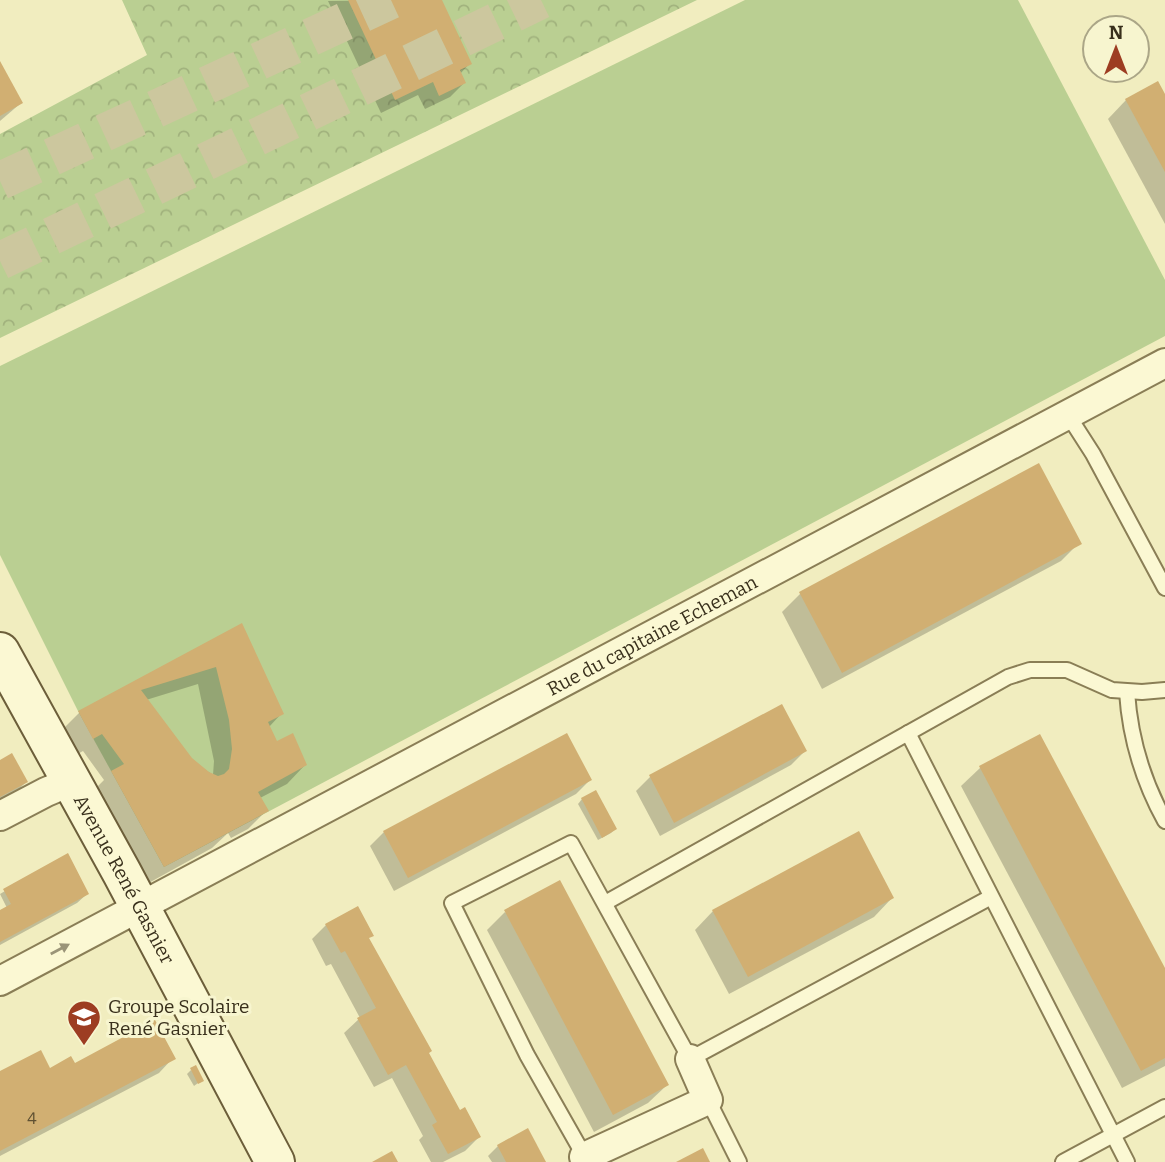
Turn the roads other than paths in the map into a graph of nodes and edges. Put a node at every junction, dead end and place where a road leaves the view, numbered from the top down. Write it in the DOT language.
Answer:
graph roads {
  1 [pos="1165,363"];
  2 [pos="1068,415"];
  3 [pos="1165,588"];
  4 [pos="0,652"];
  5 [pos="1165,690"];
  6 [pos="1128,692"];
  7 [pos="908,733"];
  8 [pos="72,781"];
  9 [pos="0,816"];
  10 [pos="1165,821"];
  11 [pos="991,897"];
  12 [pos="605,903"];
  13 [pos="140,906"];
  14 [pos="0,981"];
  15 [pos="690,1059"];
  16 [pos="708,1100"];
  17 [pos="1165,1107"];
  18 [pos="1113,1135"];
  19 [pos="586,1159"];
  20 [pos="275,1162"];
  21 [pos="739,1162"];
  22 [pos="1062,1162"];
  23 [pos="1127,1162"];
  1 -- 2 [label="street, Rue du capitaine Echeman"];
  2 -- 3 [label="lane"];
  2 -- 13 [label="street, Rue du capitaine Echeman"];
  4 -- 8 [label="main road, Avenue René Gasnier"];
  5 -- 6 [label="lane"];
  6 -- 7 [label="lane"];
  6 -- 10 [label="lane"];
  7 -- 11 [label="lane"];
  7 -- 12 [label="lane"];
  8 -- 9 [label="street, Avenue René Gasnier"];
  8 -- 13 [label="main road, Avenue René Gasnier"];
  11 -- 15 [label="lane"];
  11 -- 18 [label="lane"];
  12 -- 15 [label="lane"];
  12 -- 19 [label="lane"];
  14 -- 13 [label="street, Rue du capitaine Echeman, one-way"];
  13 -- 20 [label="main road, Avenue René Gasnier"];
  15 -- 16 [label="street"];
  16 -- 19 [label="street"];
  16 -- 21 [label="lane"];
  17 -- 18 [label="lane"];
  18 -- 22 [label="lane"];
  18 -- 23 [label="lane"];
}
